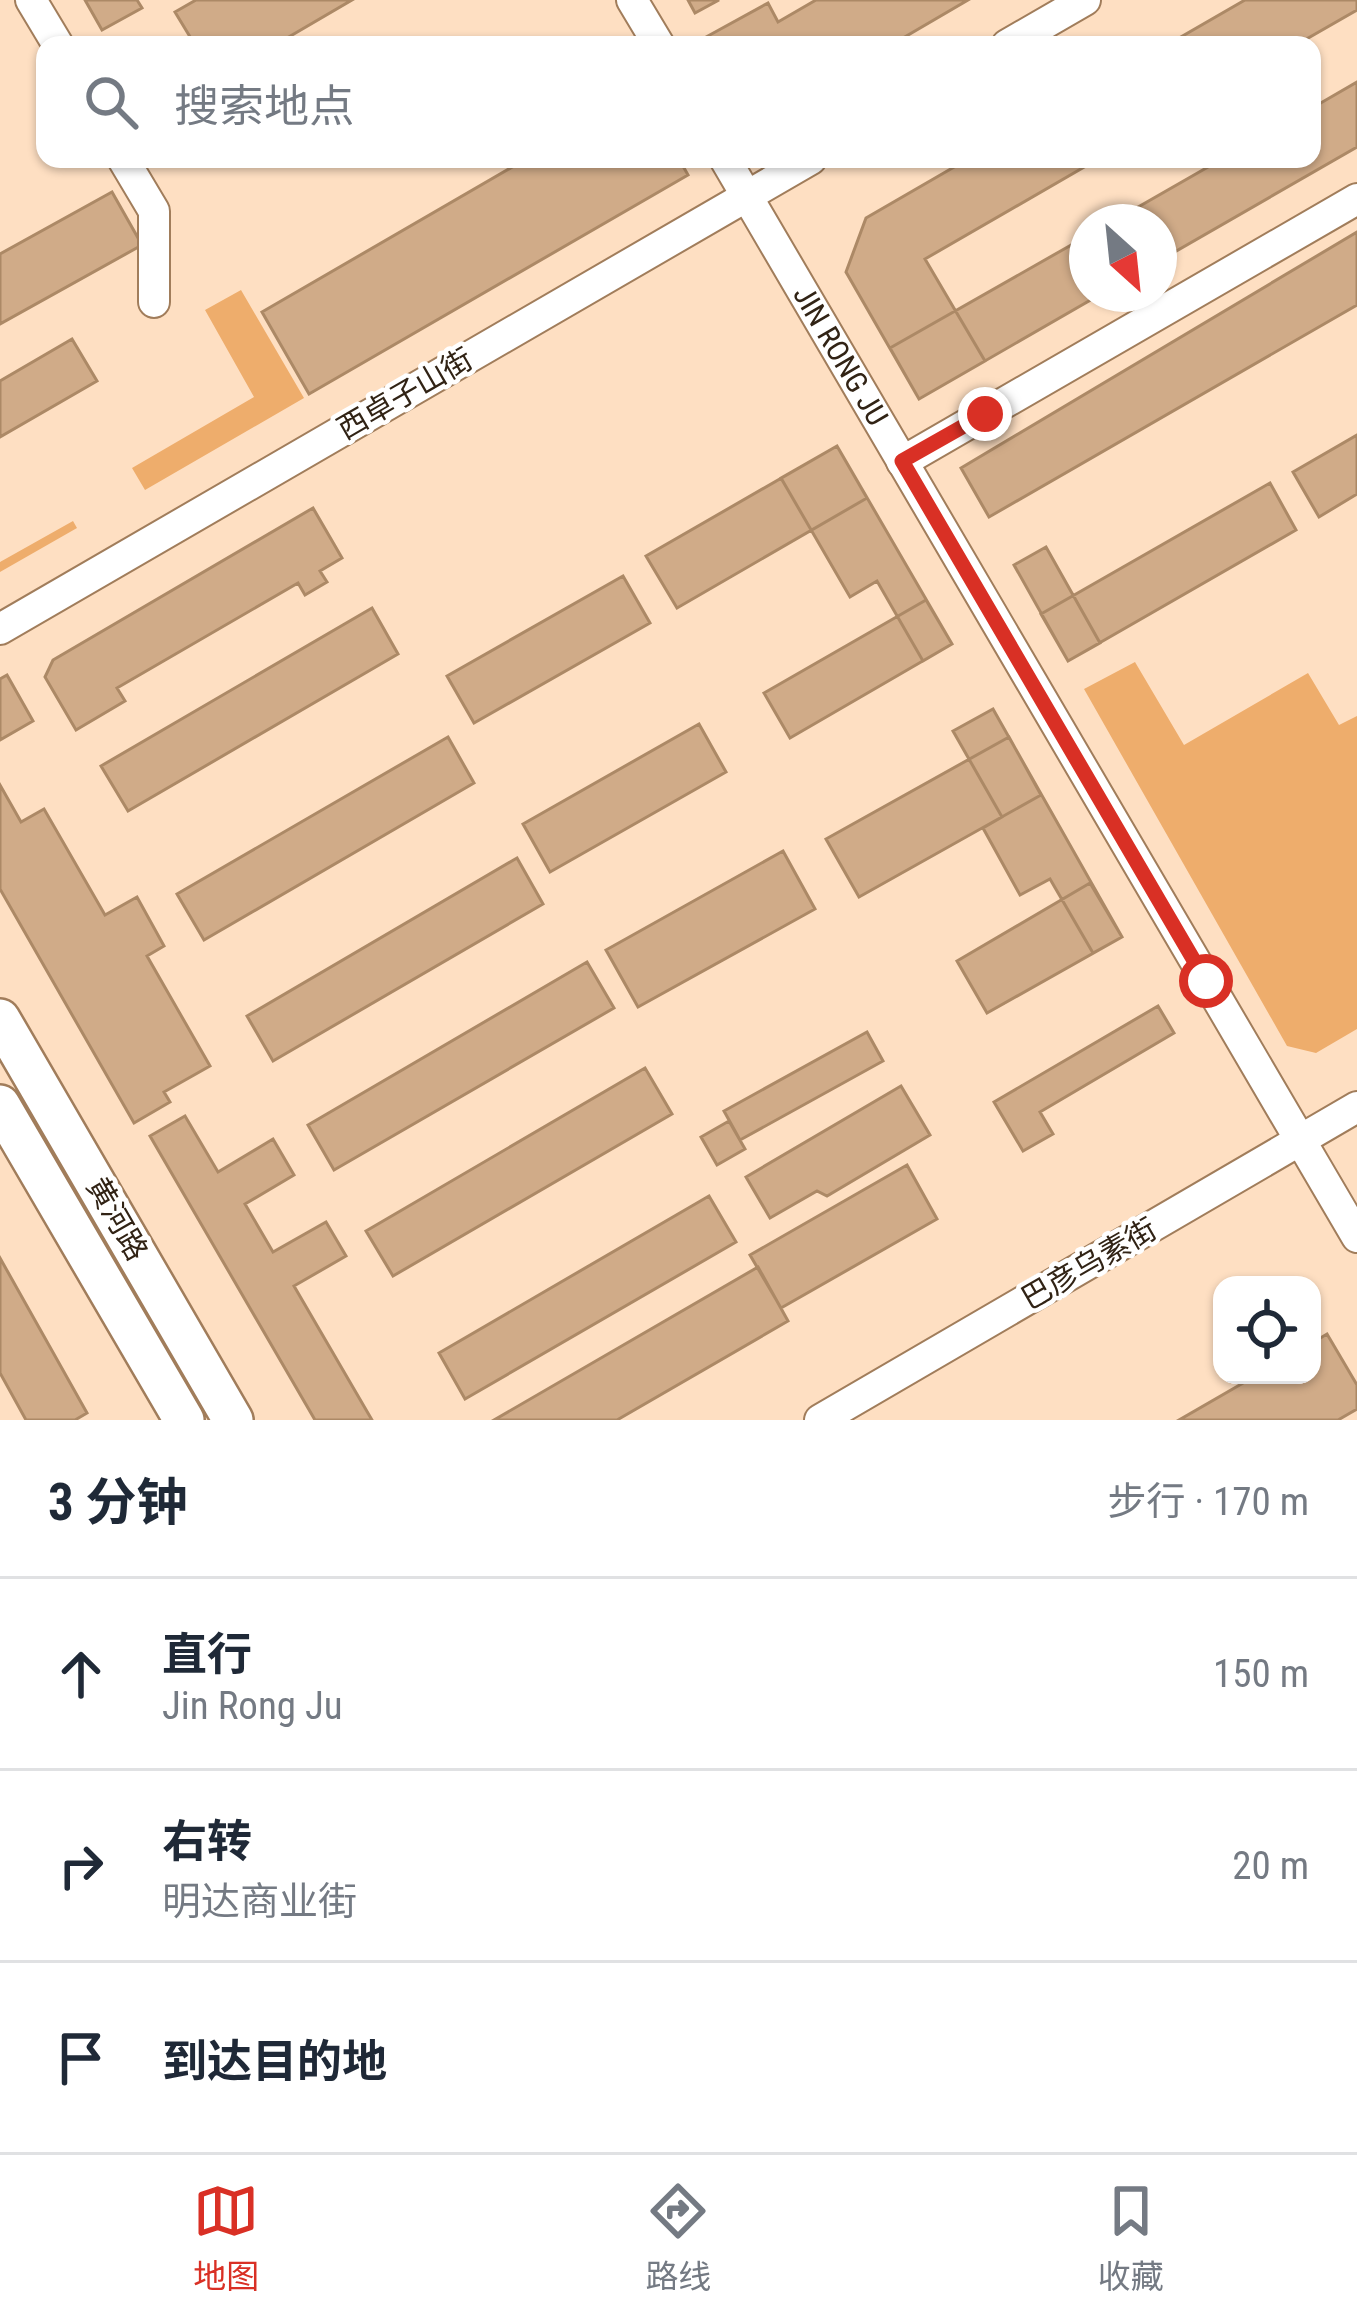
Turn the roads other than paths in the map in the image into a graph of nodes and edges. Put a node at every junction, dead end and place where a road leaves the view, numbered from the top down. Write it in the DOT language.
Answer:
graph roads {
  1 [pos="32,0"];
  2 [pos="632,0"];
  3 [pos="1085,0"];
  4 [pos="53,36"];
  5 [pos="654,36"];
  6 [pos="1023,36"];
  7 [pos="129,168"];
  8 [pos="730,168"];
  9 [pos="795,168"];
  10 [pos="747,196"];
  11 [pos="1357,199"];
  12 [pos="154,302"];
  13 [pos="902,461"];
  14 [pos="0,629"];
  15 [pos="0,1019"];
  16 [pos="0,1105"];
  17 [pos="1357,1107"];
  18 [pos="1357,1124"];
  19 [pos="1304,1146"];
  20 [pos="1357,1237"];
  21 [pos="184,1420"];
  22 [pos="233,1420"];
  23 [pos="820,1420"];
  24 [pos="849,1420"];
  1 -- 4 [label="street"];
  2 -- 5 [label="street"];
  3 -- 6 [label="street"];
  7 -- 12 [label="street"];
  8 -- 10 [label="street, JIN RONG JU"];
  9 -- 10 [label="street, 西卓子山街"];
  10 -- 13 [label="street, JIN RONG JU"];
  10 -- 14 [label="street, 西卓子山街"];
  11 -- 13 [label="street"];
  13 -- 19 [label="street, JIN RONG JU"];
  15 -- 22 [label="main road, 黄河路"];
  16 -- 21 [label="main road, 黄河路"];
  17 -- 19 [label="street, 巴彦乌素街"];
  18 -- 19 [label="street, 巴彦乌素街"];
  19 -- 20 [label="street, JIN RONG JU"];
  19 -- 23 [label="street, 巴彦乌素街"];
  19 -- 24 [label="street, 巴彦乌素街"];
}
